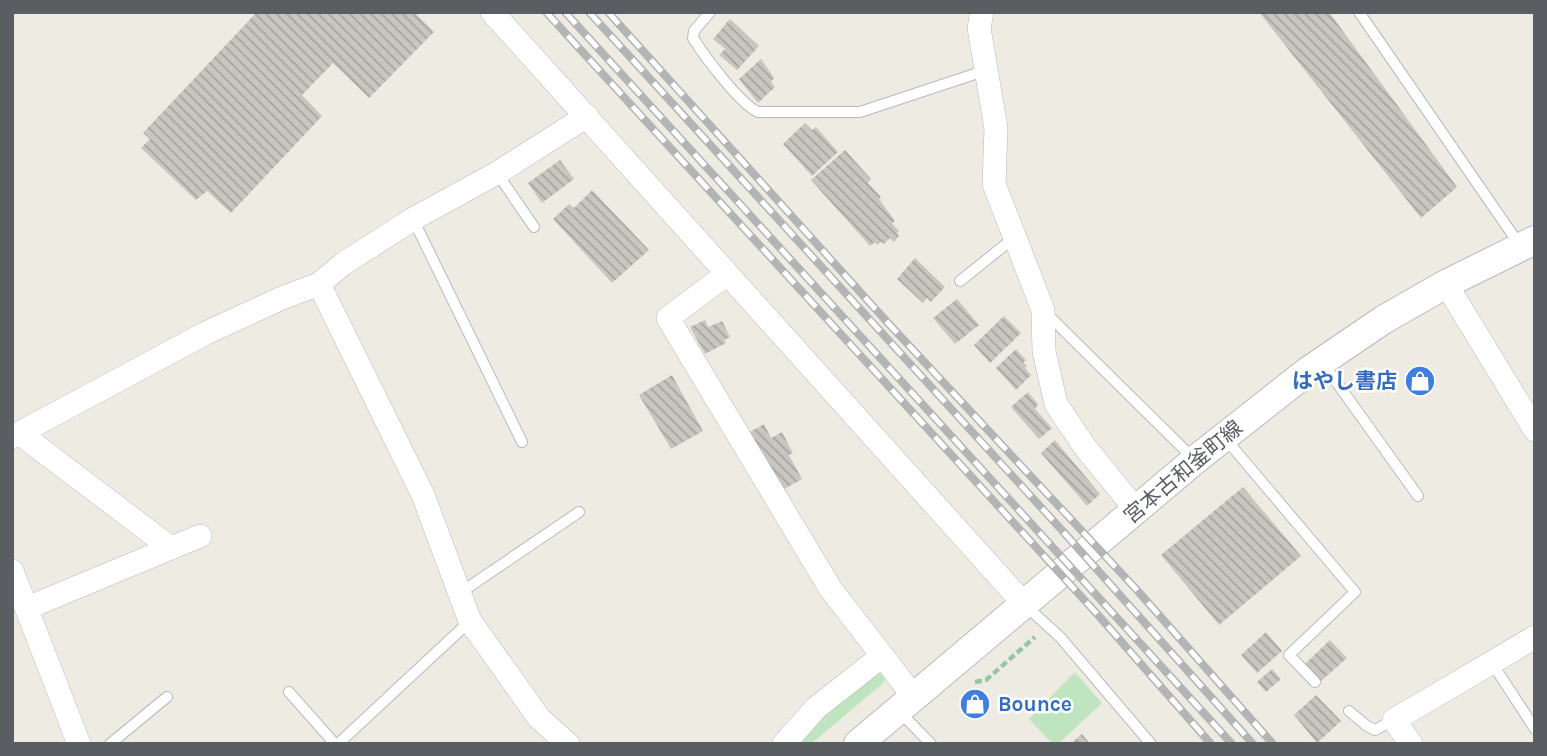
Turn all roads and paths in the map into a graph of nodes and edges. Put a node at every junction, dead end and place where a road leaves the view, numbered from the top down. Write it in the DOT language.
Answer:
graph roads {
  1 [pos="492,12"];
  2 [pos="710,12"];
  3 [pos="982,12"];
  4 [pos="1359,12"];
  5 [pos="987,70"];
  6 [pos="587,116"];
  7 [pos="497,173"];
  8 [pos="413,219"];
  9 [pos="534,227"];
  10 [pos="1015,237"];
  11 [pos="1528,243"];
  12 [pos="727,274"];
  13 [pos="960,281"];
  14 [pos="1446,284"];
  15 [pos="319,285"];
  16 [pos="1043,310"];
  17 [pos="1322,362"];
  18 [pos="1535,430"];
  19 [pos="16,435"];
  20 [pos="1224,438"];
  21 [pos="522,442"];
  22 [pos="1195,460"];
  23 [pos="1418,496"];
  24 [pos="1136,510"];
  25 [pos="579,512"];
  26 [pos="200,536"];
  27 [pos="171,548"];
  28 [pos="12,571"];
  29 [pos="458,594"];
  30 [pos="20,601"];
  31 [pos="1025,605"];
  32 [pos="470,621"];
  33 [pos="1535,636"];
  34 [pos="1028,643"];
  35 [pos="882,656"];
  36 [pos="1492,663"];
  37 [pos="975,682"];
  38 [pos="1315,682"];
  39 [pos="289,692"];
  40 [pos="167,696"];
  41 [pos="906,704"];
  42 [pos="1349,711"];
  43 [pos="1394,720"];
  44 [pos="1535,729"];
  45 [pos="79,744"];
  46 [pos="110,744"];
  47 [pos="337,744"];
  48 [pos="568,744"];
  49 [pos="785,744"];
  50 [pos="858,744"];
  51 [pos="931,744"];
  52 [pos="1151,744"];
  53 [pos="1411,744"];
  1 -- 6 [label="street"];
  2 -- 5 [label="lane"];
  3 -- 5 [label="street"];
  4 -- 11 [label="lane"];
  5 -- 10 [label="street"];
  6 -- 7 [label="street"];
  6 -- 12 [label="street"];
  7 -- 8 [label="street"];
  7 -- 9 [label="lane"];
  8 -- 15 [label="street"];
  8 -- 21 [label="lane"];
  10 -- 13 [label="lane"];
  10 -- 16 [label="street"];
  11 -- 14 [label="street, 宮本古和釜町線"];
  12 -- 31 [label="street"];
  12 -- 35 [label="street"];
  14 -- 17 [label="street, 宮本古和釜町線"];
  14 -- 18 [label="street"];
  15 -- 19 [label="street"];
  15 -- 29 [label="street"];
  16 -- 22 [label="lane"];
  16 -- 24 [label="street"];
  17 -- 20 [label="street, 宮本古和釜町線"];
  17 -- 23 [label="lane"];
  19 -- 27 [label="street"];
  20 -- 22 [label="street, 宮本古和釜町線"];
  20 -- 38 [label="lane"];
  22 -- 24 [label="street, 宮本古和釜町線"];
  24 -- 31 [label="street, 宮本古和釜町線"];
  25 -- 29 [label="lane"];
  26 -- 27 [label="street"];
  27 -- 30 [label="street"];
  28 -- 30 [label="street"];
  29 -- 32 [label="street"];
  30 -- 45 [label="street"];
  31 -- 41 [label="street, 宮本古和釜町線"];
  31 -- 52 [label="lane"];
  32 -- 47 [label="lane"];
  32 -- 48 [label="street"];
  33 -- 36 [label="street"];
  34 -- 37 [label="path"];
  35 -- 41 [label="street"];
  35 -- 49 [label="street"];
  36 -- 43 [label="street"];
  36 -- 44 [label="lane"];
  39 -- 47 [label="lane"];
  40 -- 46 [label="lane"];
  41 -- 50 [label="street, 宮本古和釜町線"];
  41 -- 51 [label="lane"];
  42 -- 43 [label="lane"];
  43 -- 53 [label="street"];
}
